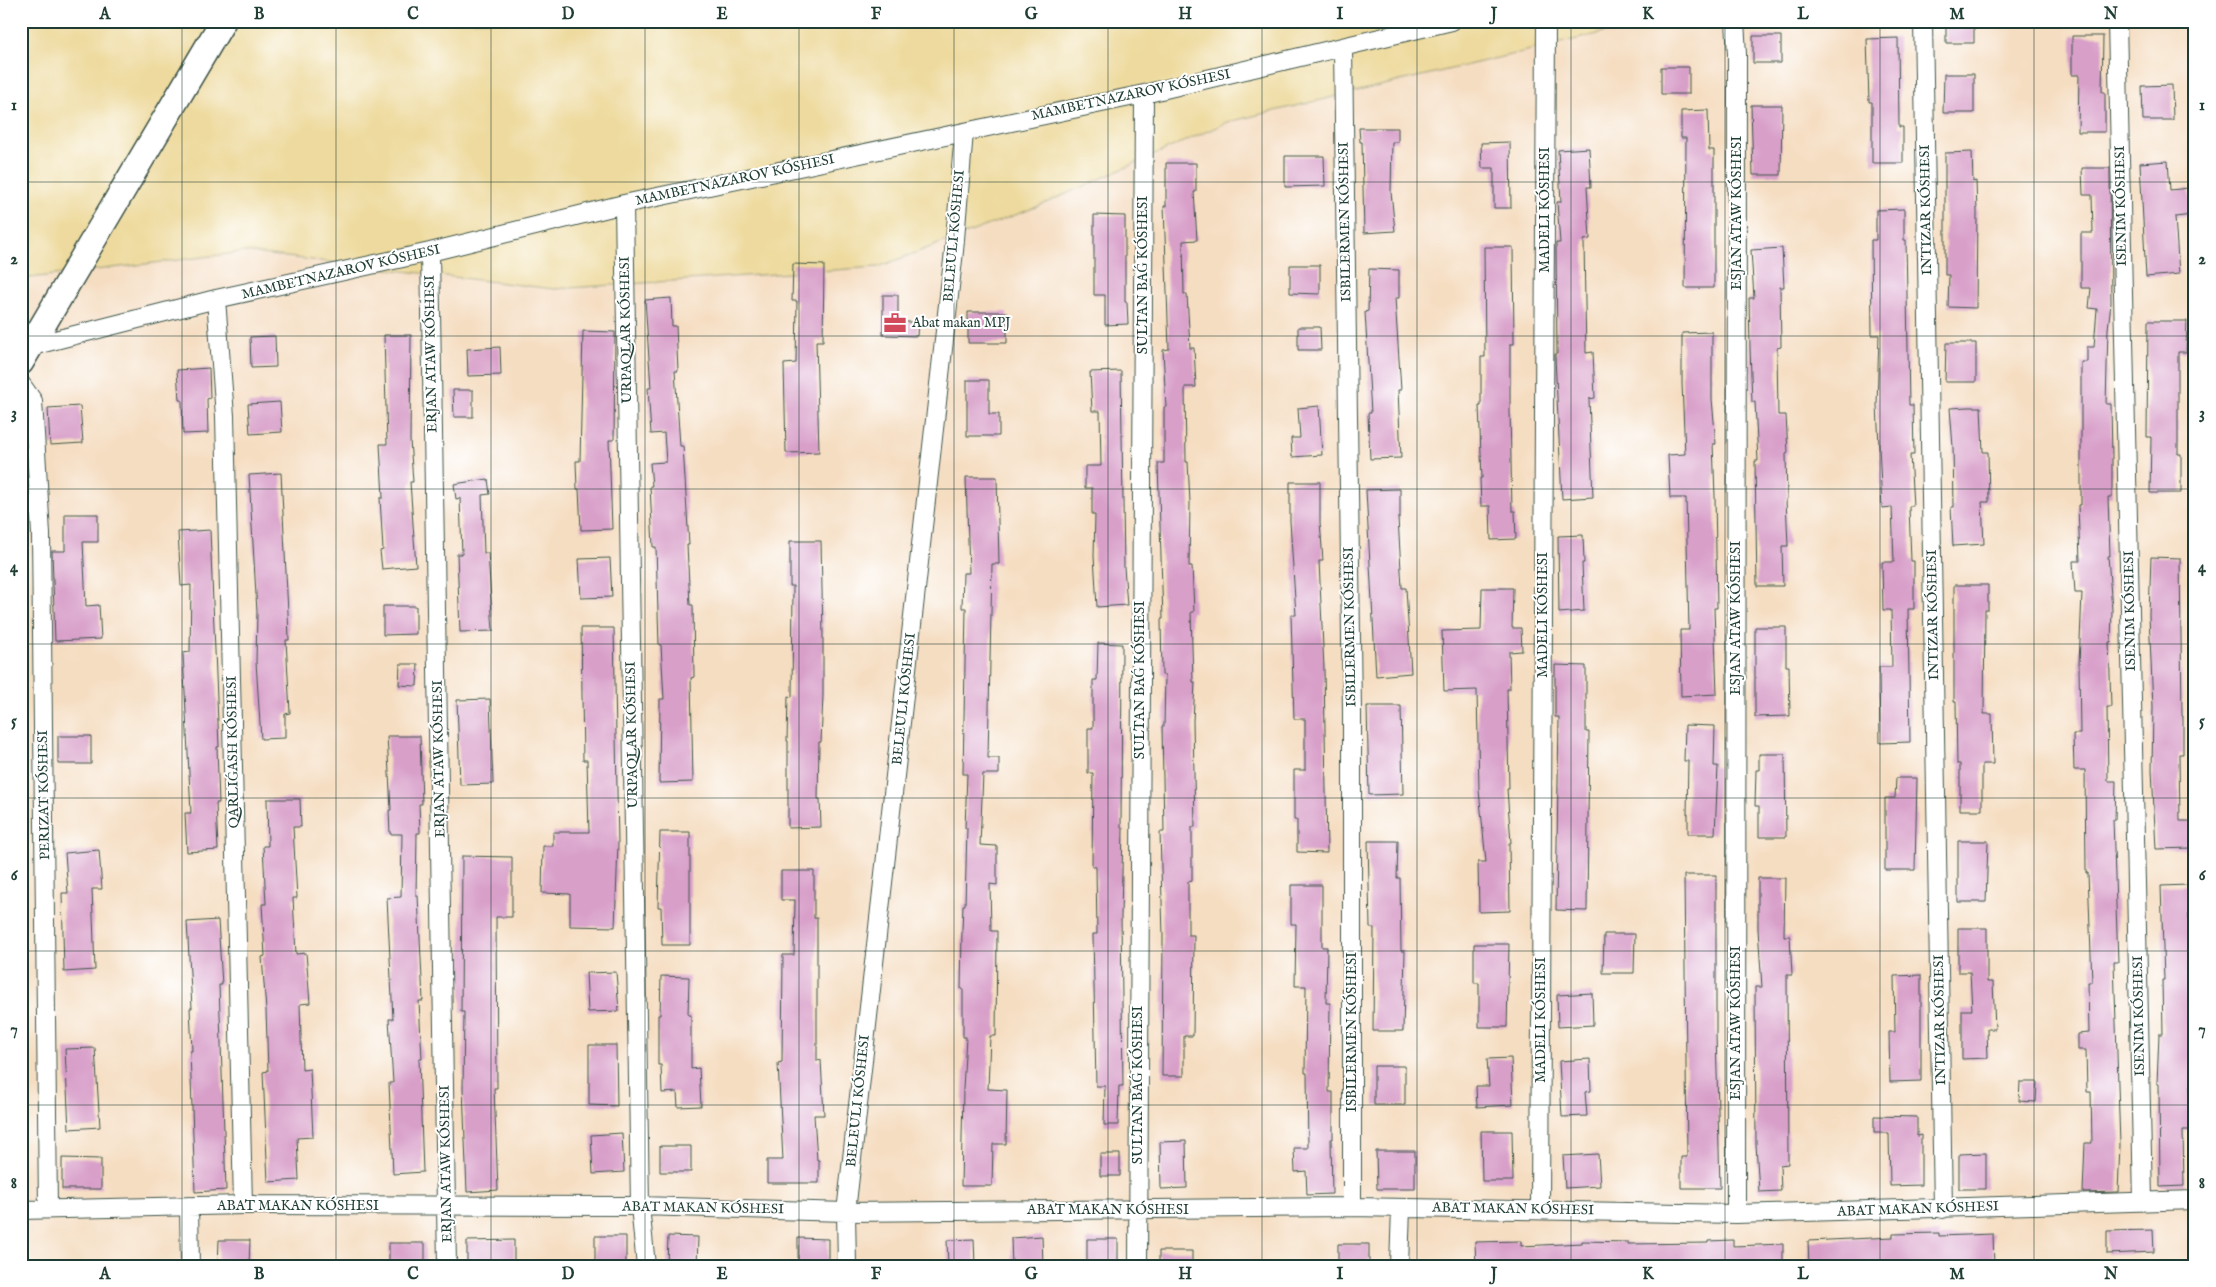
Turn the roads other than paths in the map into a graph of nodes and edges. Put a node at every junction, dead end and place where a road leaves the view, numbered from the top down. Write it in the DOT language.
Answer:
graph roads {
  1 [pos="223,21"];
  2 [pos="1452,21"];
  3 [pos="1546,21"];
  4 [pos="1734,21"];
  5 [pos="1923,21"];
  6 [pos="2117,21"];
  7 [pos="1342,47"];
  8 [pos="1144,94"];
  9 [pos="964,132"];
  10 [pos="624,204"];
  11 [pos="430,252"];
  12 [pos="216,300"];
  13 [pos="24,352"];
  14 [pos="21,384"];
  15 [pos="2195,1200"];
  16 [pos="2143,1201"];
  17 [pos="244,1205"];
  18 [pos="189,1206"];
  19 [pos="446,1206"];
  20 [pos="640,1206"];
  21 [pos="1352,1207"];
  22 [pos="1401,1208"];
  23 [pos="48,1209"];
  24 [pos="1540,1209"];
  25 [pos="1943,1209"];
  26 [pos="21,1210"];
  27 [pos="1138,1210"];
  28 [pos="846,1212"];
  29 [pos="1736,1214"];
  30 [pos="190,1266"];
  31 [pos="447,1266"];
  32 [pos="646,1266"];
  33 [pos="846,1266"];
  34 [pos="1138,1266"];
  35 [pos="1398,1266"];
  1 -- 13 [label="street"];
  2 -- 7 [label="street, MAMBETNAZAROV KÓSHESI"];
  3 -- 24 [label="street, MADELI KÓSHESI"];
  4 -- 29 [label="street, ESJAN ATAW KÓSHESI"];
  5 -- 25 [label="street, INTIZAR KÓSHESI"];
  6 -- 16 [label="street, ISENIM KÓSHESI"];
  7 -- 8 [label="street, MAMBETNAZAROV KÓSHESI"];
  7 -- 21 [label="street, ISBILERMEN KÓSHESI"];
  8 -- 9 [label="street, MAMBETNAZAROV KÓSHESI"];
  8 -- 27 [label="street, SULTAN BAǴ KÓSHESI"];
  9 -- 10 [label="street, MAMBETNAZAROV KÓSHESI"];
  9 -- 28 [label="street, BELEULI KÓSHESI"];
  10 -- 11 [label="street, MAMBETNAZAROV KÓSHESI"];
  10 -- 20 [label="street, URPAQLAR KÓSHESI"];
  11 -- 12 [label="street, MAMBETNAZAROV KÓSHESI"];
  11 -- 19 [label="street, ERJAN ATAW KÓSHESI"];
  12 -- 13 [label="street, MAMBETNAZAROV KÓSHESI"];
  12 -- 17 [label="street"];
  14 -- 23 [label="street, PERIZAT KÓSHESI"];
  15 -- 16 [label="street, ABAT MAKAN KÓSHESI"];
  16 -- 25 [label="street, ABAT MAKAN KÓSHESI"];
  17 -- 18 [label="street, ABAT MAKAN KÓSHESI"];
  17 -- 19 [label="street, ABAT MAKAN KÓSHESI"];
  18 -- 23 [label="street, ABAT MAKAN KÓSHESI"];
  18 -- 30 [label="street"];
  19 -- 20 [label="street, ABAT MAKAN KÓSHESI"];
  19 -- 31 [label="street, ERJAN ATAW KÓSHESI"];
  20 -- 28 [label="street, ABAT MAKAN KÓSHESI"];
  20 -- 32 [label="street, URPAQLAR KÓSHESI"];
  21 -- 22 [label="street, ABAT MAKAN KÓSHESI"];
  21 -- 27 [label="street, ABAT MAKAN KÓSHESI"];
  22 -- 24 [label="street, ABAT MAKAN KÓSHESI"];
  22 -- 35 [label="street"];
  23 -- 26 [label="street, ABAT MAKAN KÓSHESI"];
  24 -- 29 [label="street, ABAT MAKAN KÓSHESI"];
  25 -- 29 [label="street, ABAT MAKAN KÓSHESI"];
  27 -- 28 [label="street, ABAT MAKAN KÓSHESI"];
  27 -- 34 [label="street, SULTAN BAǴ KÓSHESI"];
  28 -- 33 [label="street, BELEULI KÓSHESI"];
}
